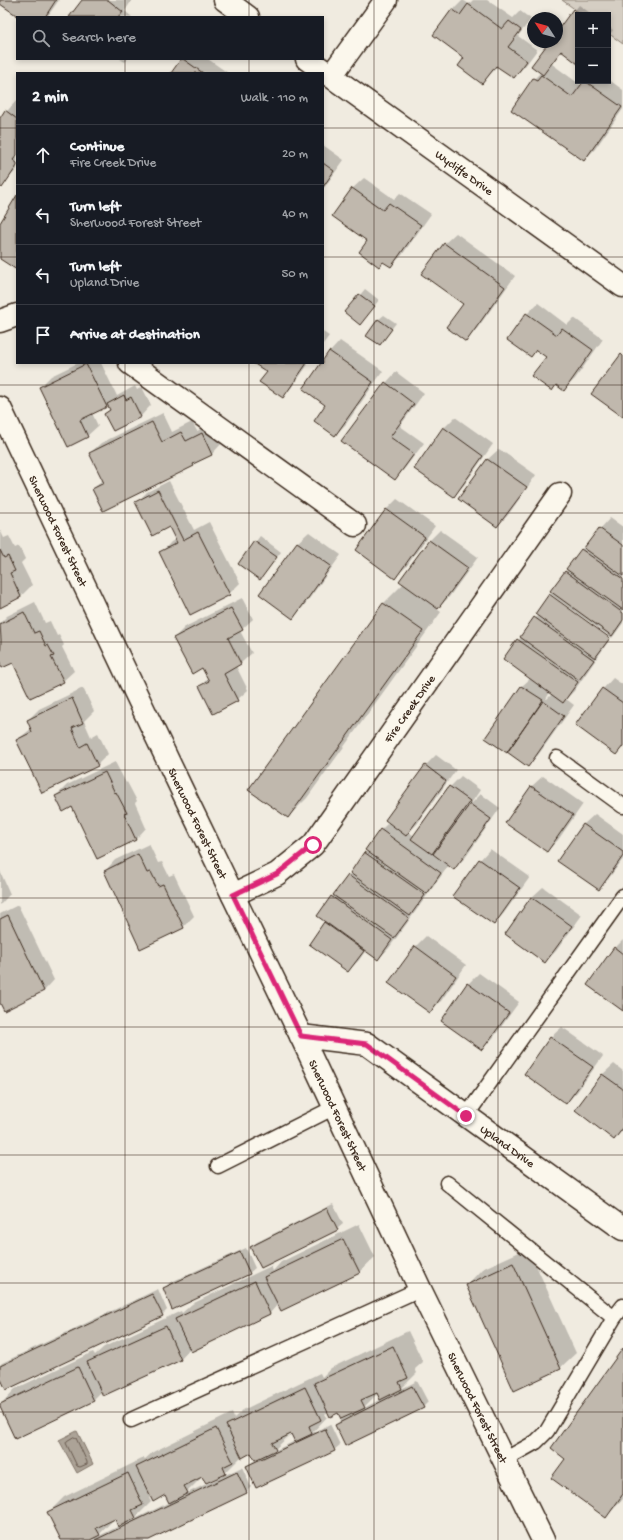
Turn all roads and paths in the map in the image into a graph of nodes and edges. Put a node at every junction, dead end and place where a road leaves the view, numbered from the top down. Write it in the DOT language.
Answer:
graph roads {
  1 [pos="224,0"];
  2 [pos="386,0"];
  3 [pos="247,16"];
  4 [pos="308,60"];
  5 [pos="331,76"];
  6 [pos="623,286"];
  7 [pos="16,315"];
  8 [pos="0,321"];
  9 [pos="131,364"];
  10 [pos="0,408"];
  11 [pos="560,494"];
  12 [pos="355,525"];
  13 [pos="557,758"];
  14 [pos="623,806"];
  15 [pos="233,895"];
  16 [pos="623,896"];
  17 [pos="301,1036"];
  18 [pos="335,1107"];
  19 [pos="466,1116"];
  20 [pos="218,1166"];
  21 [pos="447,1184"];
  22 [pos="623,1229"];
  23 [pos="420,1289"];
  24 [pos="623,1306"];
  25 [pos="614,1318"];
  26 [pos="131,1420"];
  27 [pos="504,1460"];
  28 [pos="543,1540"];
  1 -- 3 [label="street"];
  2 -- 5 [label="street"];
  4 -- 5 [label="street, Wycliffe Drive"];
  5 -- 6 [label="street, Wycliffe Drive"];
  7 -- 8 [label="street"];
  9 -- 12 [label="street"];
  10 -- 15 [label="street, Sherwood Forest Street"];
  11 -- 15 [label="street, Fire Creek Drive"];
  13 -- 14 [label="lane"];
  15 -- 17 [label="street, Sherwood Forest Street"];
  16 -- 19 [label="lane"];
  17 -- 18 [label="street, Sherwood Forest Street"];
  17 -- 19 [label="street, Upland Drive"];
  18 -- 20 [label="lane"];
  18 -- 23 [label="street, Sherwood Forest Street"];
  19 -- 22 [label="street, Upland Drive"];
  21 -- 25 [label="lane"];
  23 -- 26 [label="lane"];
  23 -- 27 [label="street, Sherwood Forest Street"];
  24 -- 25 [label="lane"];
  25 -- 27 [label="lane"];
  27 -- 28 [label="street, Sherwood Forest Street"];
}
